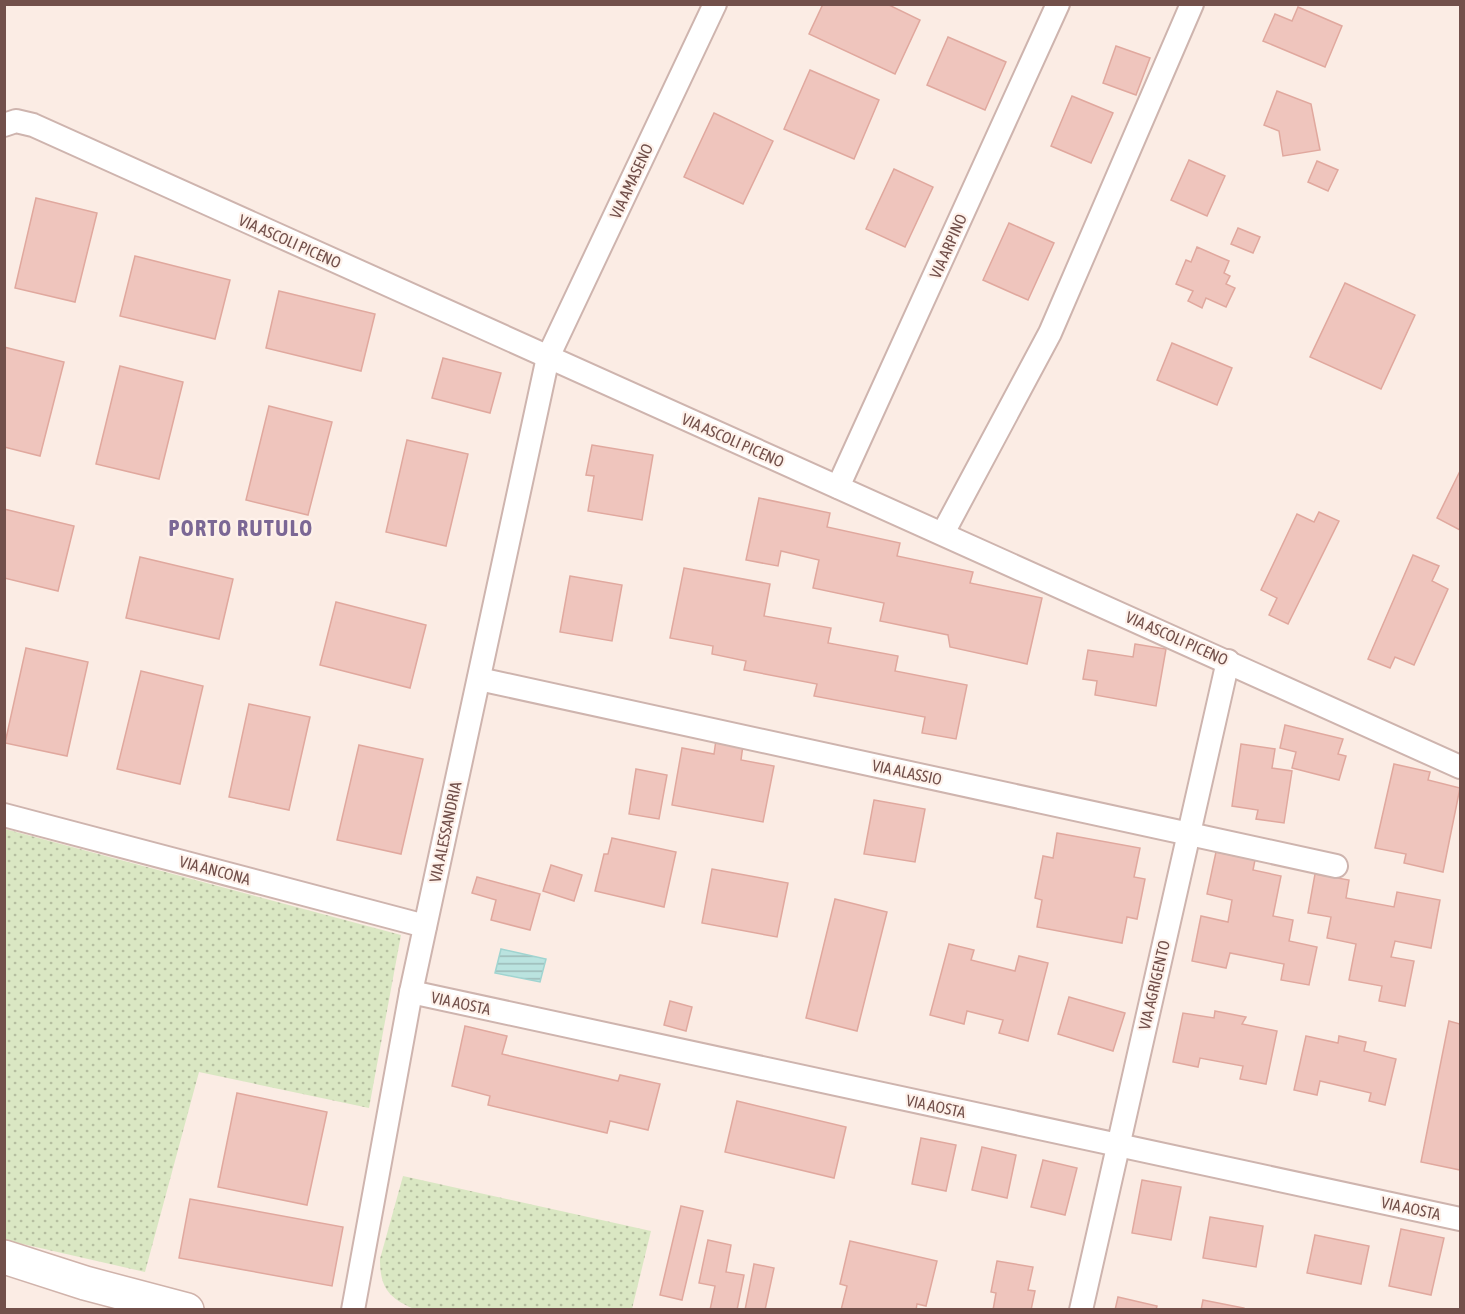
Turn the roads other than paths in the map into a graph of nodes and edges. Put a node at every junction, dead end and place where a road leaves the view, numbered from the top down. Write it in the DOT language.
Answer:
graph roads {
  1 [pos="714,4"];
  2 [pos="1058,4"];
  3 [pos="1192,4"];
  4 [pos="4,125"];
  5 [pos="548,357"];
  6 [pos="838,487"];
  7 [pos="943,533"];
  8 [pos="1228,661"];
  9 [pos="479,679"];
  10 [pos="1461,767"];
  11 [pos="4,815"];
  12 [pos="1189,833"];
  13 [pos="1336,866"];
  14 [pos="425,926"];
  15 [pos="411,992"];
  16 [pos="1118,1146"];
  17 [pos="1461,1219"];
  18 [pos="4,1257"];
  19 [pos="187,1310"];
  20 [pos="352,1310"];
  21 [pos="1081,1310"];
  1 -- 5 [label="street, VIA AMASENO"];
  2 -- 6 [label="street, VIA ARPINO"];
  3 -- 7 [label="street"];
  4 -- 5 [label="street, VIA ASCOLI PICENO"];
  5 -- 6 [label="street, VIA ASCOLI PICENO"];
  5 -- 9 [label="street, VIA ALESSANDRIA"];
  6 -- 7 [label="street, VIA ASCOLI PICENO"];
  7 -- 8 [label="street, VIA ASCOLI PICENO"];
  8 -- 10 [label="street, VIA ASCOLI PICENO"];
  8 -- 12 [label="street, VIA AGRIGENTO"];
  9 -- 12 [label="street, VIA ALASSIO"];
  9 -- 14 [label="street, VIA ALESSANDRIA"];
  11 -- 14 [label="street, VIA ANCONA"];
  12 -- 13 [label="street, VIA ALASSIO"];
  12 -- 16 [label="street, VIA AGRIGENTO"];
  14 -- 15 [label="street, VIA ALESSANDRIA"];
  15 -- 16 [label="street, VIA AOSTA"];
  15 -- 20 [label="street, VIA ALESSANDRIA"];
  16 -- 17 [label="street, VIA AOSTA"];
  16 -- 21 [label="street, VIA AGRIGENTO"];
  18 -- 19 [label="main road"];
}
